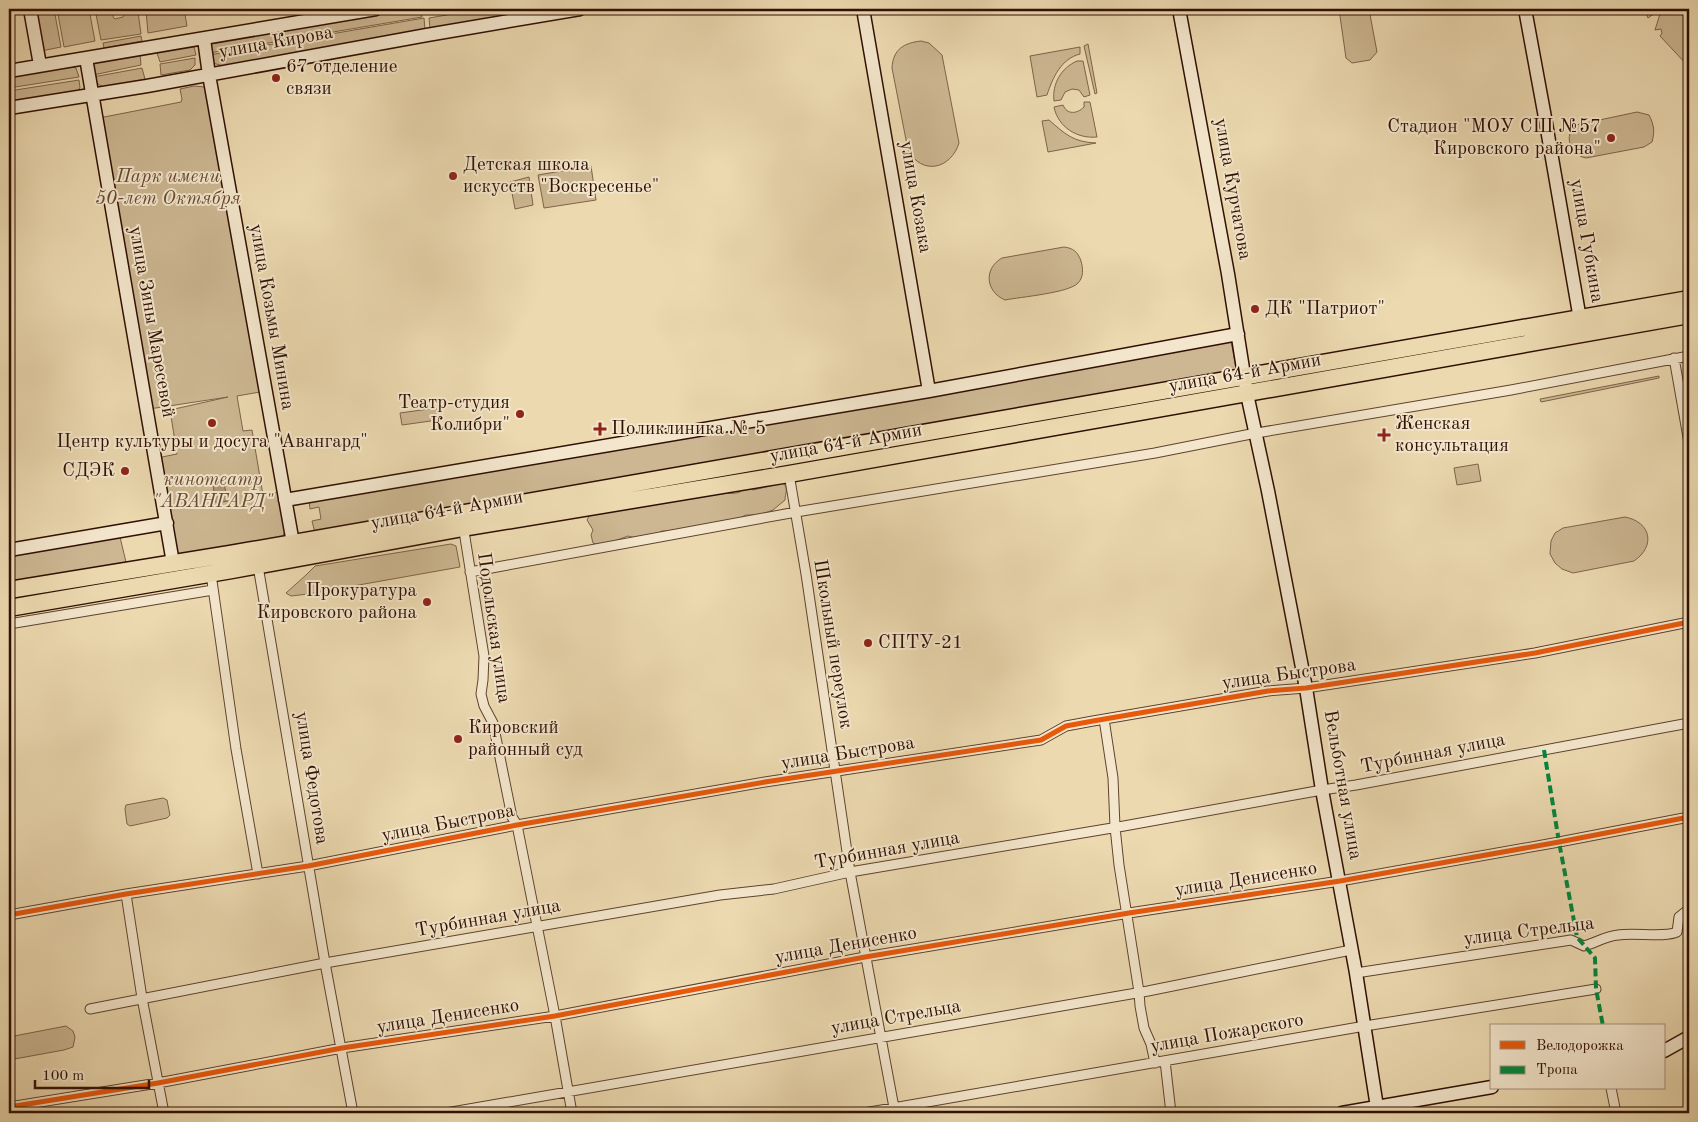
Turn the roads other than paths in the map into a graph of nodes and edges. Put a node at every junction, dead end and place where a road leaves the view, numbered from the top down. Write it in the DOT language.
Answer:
graph roads {
  1 [pos="30,9"];
  2 [pos="376,9"];
  3 [pos="580,9"];
  4 [pos="863,9"];
  5 [pos="1180,9"];
  6 [pos="1525,9"];
  7 [pos="204,39"];
  8 [pos="86,58"];
  9 [pos="40,65"];
  10 [pos="9,71"];
  11 [pos="208,75"];
  12 [pos="93,94"];
  13 [pos="9,108"];
  14 [pos="1689,299"];
  15 [pos="1689,315"];
  16 [pos="1581,326"];
  17 [pos="1238,334"];
  18 [pos="1689,356"];
  19 [pos="1674,358"];
  20 [pos="1244,377"];
  21 [pos="929,391"];
  22 [pos="1247,394"];
  23 [pos="1256,433"];
  24 [pos="1689,443"];
  25 [pos="789,474"];
  26 [pos="616,486"];
  27 [pos="285,500"];
  28 [pos="618,502"];
  29 [pos="796,512"];
  30 [pos="462,520"];
  31 [pos="167,523"];
  32 [pos="293,543"];
  33 [pos="9,550"];
  34 [pos="174,563"];
  35 [pos="258,566"];
  36 [pos="470,572"];
  37 [pos="211,574"];
  38 [pos="9,590"];
  39 [pos="213,590"];
  40 [pos="9,608"];
  41 [pos="1689,622"];
  42 [pos="9,624"];
  43 [pos="1306,688"];
  44 [pos="1104,719"];
  45 [pos="1689,723"];
  46 [pos="835,771"];
  47 [pos="1322,790"];
  48 [pos="1689,816"];
  49 [pos="517,825"];
  50 [pos="1115,827"];
  51 [pos="308,866"];
  52 [pos="850,872"];
  53 [pos="258,874"];
  54 [pos="1340,881"];
  55 [pos="126,894"];
  56 [pos="1689,909"];
  57 [pos="1127,914"];
  58 [pos="9,915"];
  59 [pos="538,928"];
  60 [pos="1351,950"];
  61 [pos="865,957"];
  62 [pos="325,963"];
  63 [pos="1356,973"];
  64 [pos="1596,989"];
  65 [pos="1139,992"];
  66 [pos="142,998"];
  67 [pos="90,1008"];
  68 [pos="555,1016"];
  69 [pos="1365,1026"];
  70 [pos="880,1037"];
  71 [pos="1689,1037"];
  72 [pos="342,1048"];
  73 [pos="1666,1050"];
  74 [pos="1165,1061"];
  75 [pos="1155,1063"];
  76 [pos="158,1084"];
  77 [pos="1490,1087"];
  78 [pos="1611,1090"];
  79 [pos="569,1093"];
  80 [pos="9,1107"];
  81 [pos="894,1110"];
  82 [pos="1377,1110"];
  83 [pos="164,1113"];
  84 [pos="353,1113"];
  85 [pos="446,1113"];
  86 [pos="572,1113"];
  87 [pos="864,1113"];
  88 [pos="1171,1113"];
  89 [pos="1342,1113"];
  90 [pos="1616,1113"];
  1 -- 9 [label="street"];
  2 -- 7 [label="street, улица Кирова"];
  3 -- 11 [label="street, улица Кирова"];
  4 -- 21 [label="street, улица Козака"];
  5 -- 17 [label="street, улица Курчатова"];
  6 -- 16 [label="street, улица Губкина"];
  7 -- 8 [label="street, улица Кирова"];
  7 -- 11 [label="street, улица Козьмы Минина"];
  8 -- 9 [label="street, улица Кирова"];
  8 -- 12 [label="street, улица Зины Маресевой"];
  9 -- 10 [label="street, улица Кирова"];
  11 -- 12 [label="street, улица Кирова"];
  11 -- 27 [label="street, улица Козьмы Минина"];
  12 -- 13 [label="street, улица Кирова"];
  12 -- 31 [label="street, улица Зины Маресевой"];
  14 -- 16 [label="highway, улица 64-й Армии"];
  15 -- 16 [label="highway, улица 64-й Армии"];
  16 -- 20 [label="highway, улица 64-й Армии"];
  16 -- 22 [label="highway, улица 64-й Армии"];
  17 -- 20 [label="street, улица Курчатова"];
  17 -- 21 [label="street"];
  18 -- 19 [label="street"];
  19 -- 23 [label="street"];
  19 -- 24 [label="street"];
  20 -- 22 [label="street, Вельботная улица"];
  20 -- 26 [label="highway, улица 64-й Армии"];
  21 -- 27 [label="street"];
  22 -- 23 [label="street, Вельботная улица"];
  22 -- 25 [label="highway, улица 64-й Армии"];
  23 -- 29 [label="street"];
  23 -- 43 [label="street, Вельботная улица"];
  25 -- 28 [label="highway, улица 64-й Армии"];
  25 -- 29 [label="street, Школьный переулок"];
  26 -- 28 [label="highway"];
  26 -- 30 [label="highway, улица 64-й Армии"];
  27 -- 32 [label="street, улица Козьмы Минина"];
  28 -- 30 [label="highway, улица 64-й Армии"];
  29 -- 36 [label="street"];
  29 -- 46 [label="street, Школьный переулок"];
  30 -- 32 [label="highway, улица 64-й Армии"];
  30 -- 35 [label="highway, улица 64-й Армии"];
  30 -- 36 [label="street, Подольская улица"];
  31 -- 33 [label="street"];
  31 -- 34 [label="street, улица Зины Маресевой"];
  32 -- 34 [label="highway, улица 64-й Армии"];
  34 -- 38 [label="highway, улица 64-й Армии"];
  35 -- 37 [label="highway, улица 64-й Армии"];
  35 -- 51 [label="street, улица Федотова"];
  36 -- 49 [label="street, Подольская улица"];
  37 -- 39 [label="street"];
  37 -- 40 [label="highway, улица 64-й Армии"];
  39 -- 42 [label="street"];
  39 -- 53 [label="street"];
  41 -- 43 [label="street, улица Быстрова"];
  43 -- 44 [label="street, улица Быстрова"];
  43 -- 47 [label="street, Вельботная улица"];
  44 -- 46 [label="street, улица Быстрова"];
  44 -- 50 [label="street"];
  45 -- 47 [label="street, Турбинная улица"];
  46 -- 49 [label="street, улица Быстрова"];
  46 -- 52 [label="street, Школьный переулок"];
  47 -- 50 [label="street, Турбинная улица"];
  47 -- 54 [label="street, Вельботная улица"];
  48 -- 54 [label="street, улица Денисенко"];
  49 -- 51 [label="street, улица Быстрова"];
  49 -- 59 [label="street, Подольская улица"];
  50 -- 52 [label="street, Турбинная улица"];
  50 -- 57 [label="street"];
  51 -- 53 [label="street, улица Быстрова"];
  51 -- 62 [label="street, улица Федотова"];
  52 -- 59 [label="street, Турбинная улица"];
  52 -- 61 [label="street, Школьный переулок"];
  53 -- 55 [label="street, улица Быстрова"];
  54 -- 57 [label="street, улица Денисенко"];
  54 -- 60 [label="street, Вельботная улица"];
  55 -- 58 [label="street, улица Быстрова"];
  55 -- 66 [label="street"];
  56 -- 63 [label="street, улица Стрельца"];
  57 -- 61 [label="street, улица Денисенко"];
  57 -- 65 [label="street"];
  59 -- 62 [label="street, Турбинная улица"];
  59 -- 68 [label="street, Подольская улица"];
  60 -- 63 [label="street, Вельботная улица"];
  60 -- 65 [label="street, улица Стрельца"];
  61 -- 68 [label="street, улица Денисенко"];
  61 -- 70 [label="street, Школьный переулок"];
  62 -- 66 [label="street, Турбинная улица"];
  62 -- 72 [label="street, улица Федотова"];
  63 -- 69 [label="street, Вельботная улица"];
  64 -- 69 [label="street, улица Пожарского"];
  65 -- 70 [label="street, улица Стрельца"];
  65 -- 75 [label="street"];
  66 -- 67 [label="street, Турбинная улица"];
  66 -- 76 [label="street"];
  68 -- 72 [label="street, улица Денисенко"];
  68 -- 79 [label="street, Подольская улица"];
  69 -- 74 [label="street, улица Пожарского"];
  69 -- 82 [label="street, Вельботная улица"];
  70 -- 79 [label="street, улица Стрельца"];
  70 -- 81 [label="street, Школьный переулок"];
  71 -- 73 [label="street"];
  72 -- 76 [label="street, улица Денисенко"];
  72 -- 84 [label="street, улица Федотова"];
  74 -- 75 [label="street, улица Пожарского"];
  74 -- 88 [label="street"];
  75 -- 81 [label="street, улица Пожарского"];
  76 -- 80 [label="street, улица Денисенко"];
  76 -- 83 [label="street"];
  77 -- 82 [label="street"];
  78 -- 90 [label="street"];
  79 -- 85 [label="street, улица Стрельца"];
  79 -- 86 [label="street, Подольская улица"];
  81 -- 87 [label="street, улица Пожарского"];
  82 -- 89 [label="street"];
}
